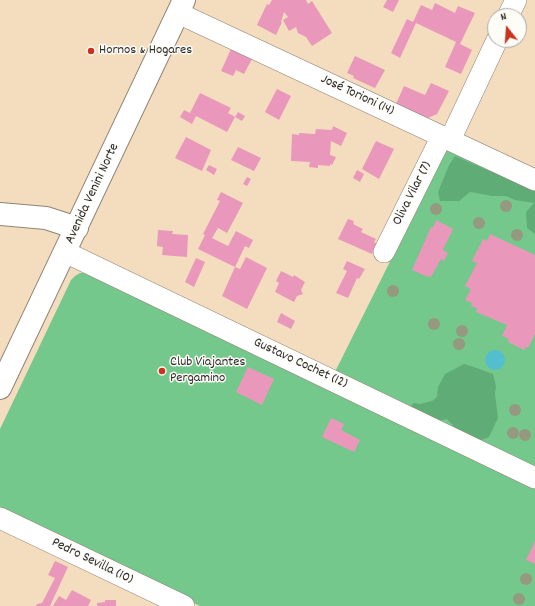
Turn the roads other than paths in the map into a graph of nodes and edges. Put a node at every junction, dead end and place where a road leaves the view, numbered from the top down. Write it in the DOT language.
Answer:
graph roads {
  1 [pos="181,6"];
  2 [pos="493,48"];
  3 [pos="446,138"];
  4 [pos="535,180"];
  5 [pos="0,214"];
  6 [pos="77,228"];
  7 [pos="65,252"];
  8 [pos="384,252"];
  9 [pos="0,388"];
  10 [pos="535,478"];
  11 [pos="0,518"];
  12 [pos="184,606"];
  1 -- 3 [label="street, José Torioni (14)"];
  1 -- 6 [label="main road, Avenida Venini Norte"];
  2 -- 3 [label="street, Oliva Vilar (7)"];
  3 -- 4 [label="street, José Torioni (14)"];
  3 -- 8 [label="street, Oliva Vilar (7)"];
  5 -- 6 [label="main road"];
  6 -- 7 [label="main road, Avenida Venini Norte"];
  7 -- 9 [label="main road, Avenida Venini Norte"];
  7 -- 10 [label="street, Gustavo Cochet (12)"];
  11 -- 12 [label="street, Pedro Sevilla (10)"];
}
